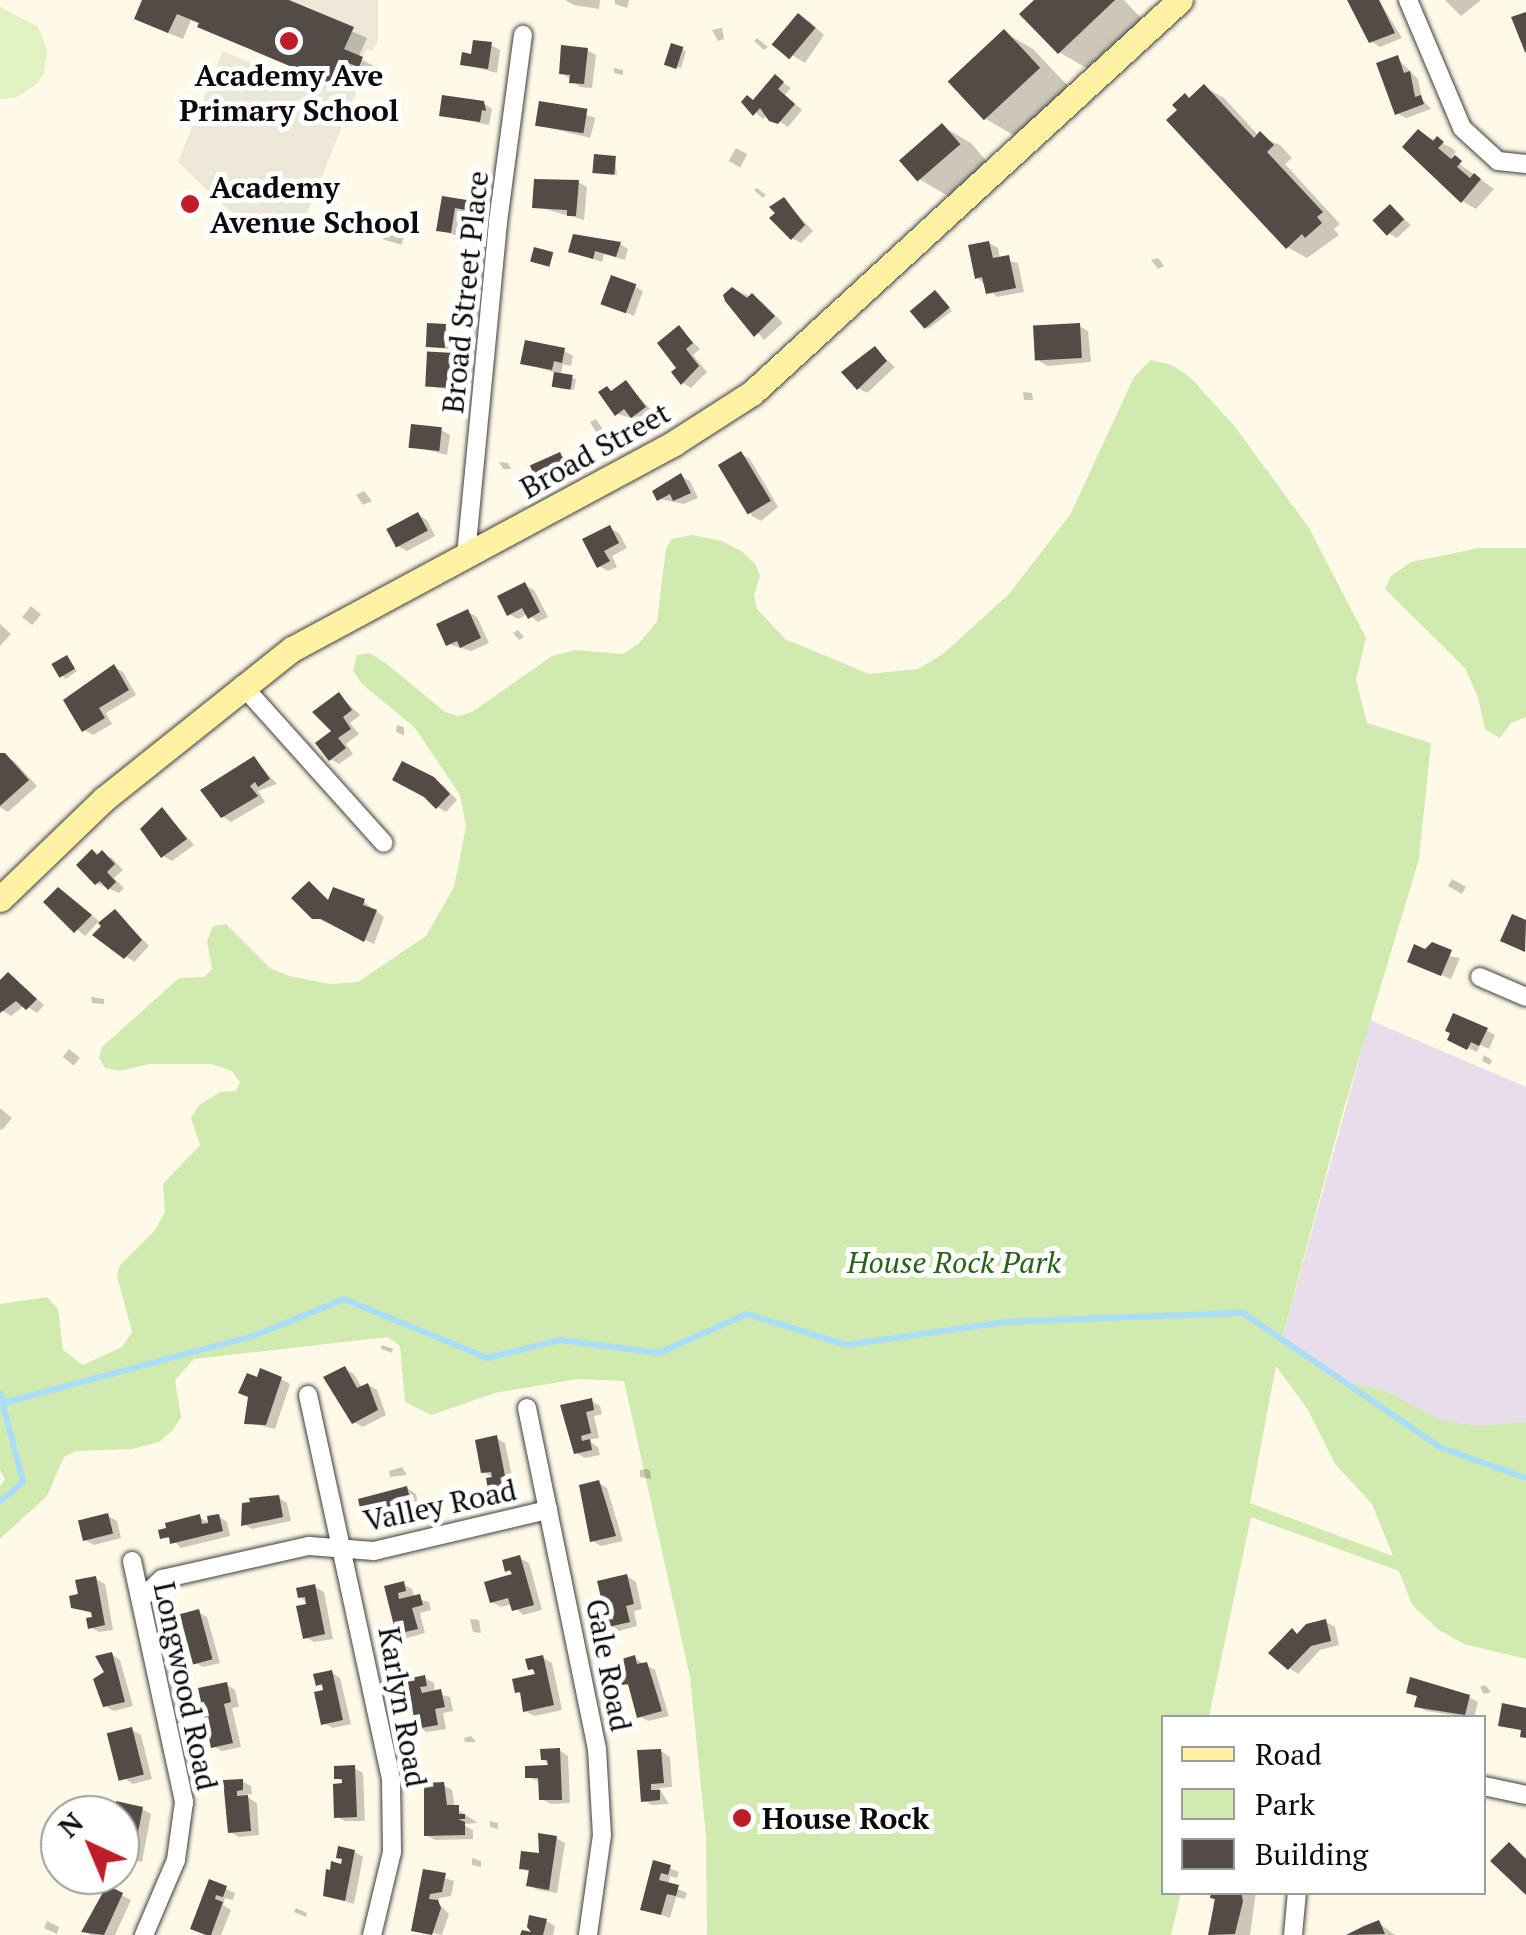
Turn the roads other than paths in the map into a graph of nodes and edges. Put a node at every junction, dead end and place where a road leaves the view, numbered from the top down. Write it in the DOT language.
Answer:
graph roads {
  1 [pos="1408,0"];
  2 [pos="1167,4"];
  3 [pos="523,35"];
  4 [pos="1526,164"];
  5 [pos="466,556"];
  6 [pos="242,686"];
  7 [pos="384,843"];
  8 [pos="0,900"];
  9 [pos="1480,976"];
  10 [pos="1526,998"];
  11 [pos="308,1395"];
  12 [pos="527,1408"];
  13 [pos="548,1510"];
  14 [pos="344,1548"];
  15 [pos="132,1561"];
  16 [pos="141,1599"];
  17 [pos="1486,1786"];
  18 [pos="1526,1796"];
  19 [pos="1297,1895"];
  20 [pos="144,1935"];
  21 [pos="372,1935"];
  22 [pos="588,1935"];
  23 [pos="1293,1935"];
  1 -- 4 [label="street"];
  2 -- 5 [label="main road, Broad Street"];
  3 -- 5 [label="street, Broad Street Place"];
  5 -- 6 [label="main road, Broad Street"];
  6 -- 7 [label="street"];
  6 -- 8 [label="main road, Broad Street"];
  9 -- 10 [label="street"];
  11 -- 14 [label="street, Valley Road"];
  12 -- 13 [label="street, Gale Road"];
  13 -- 14 [label="street, Valley Road"];
  13 -- 22 [label="street, Gale Road"];
  14 -- 16 [label="street, Valley Road"];
  14 -- 21 [label="street, Karlyn Road"];
  15 -- 16 [label="street, Longwood Road"];
  16 -- 20 [label="street, Longwood Road"];
  17 -- 18 [label="street"];
  19 -- 23 [label="street"];
}
